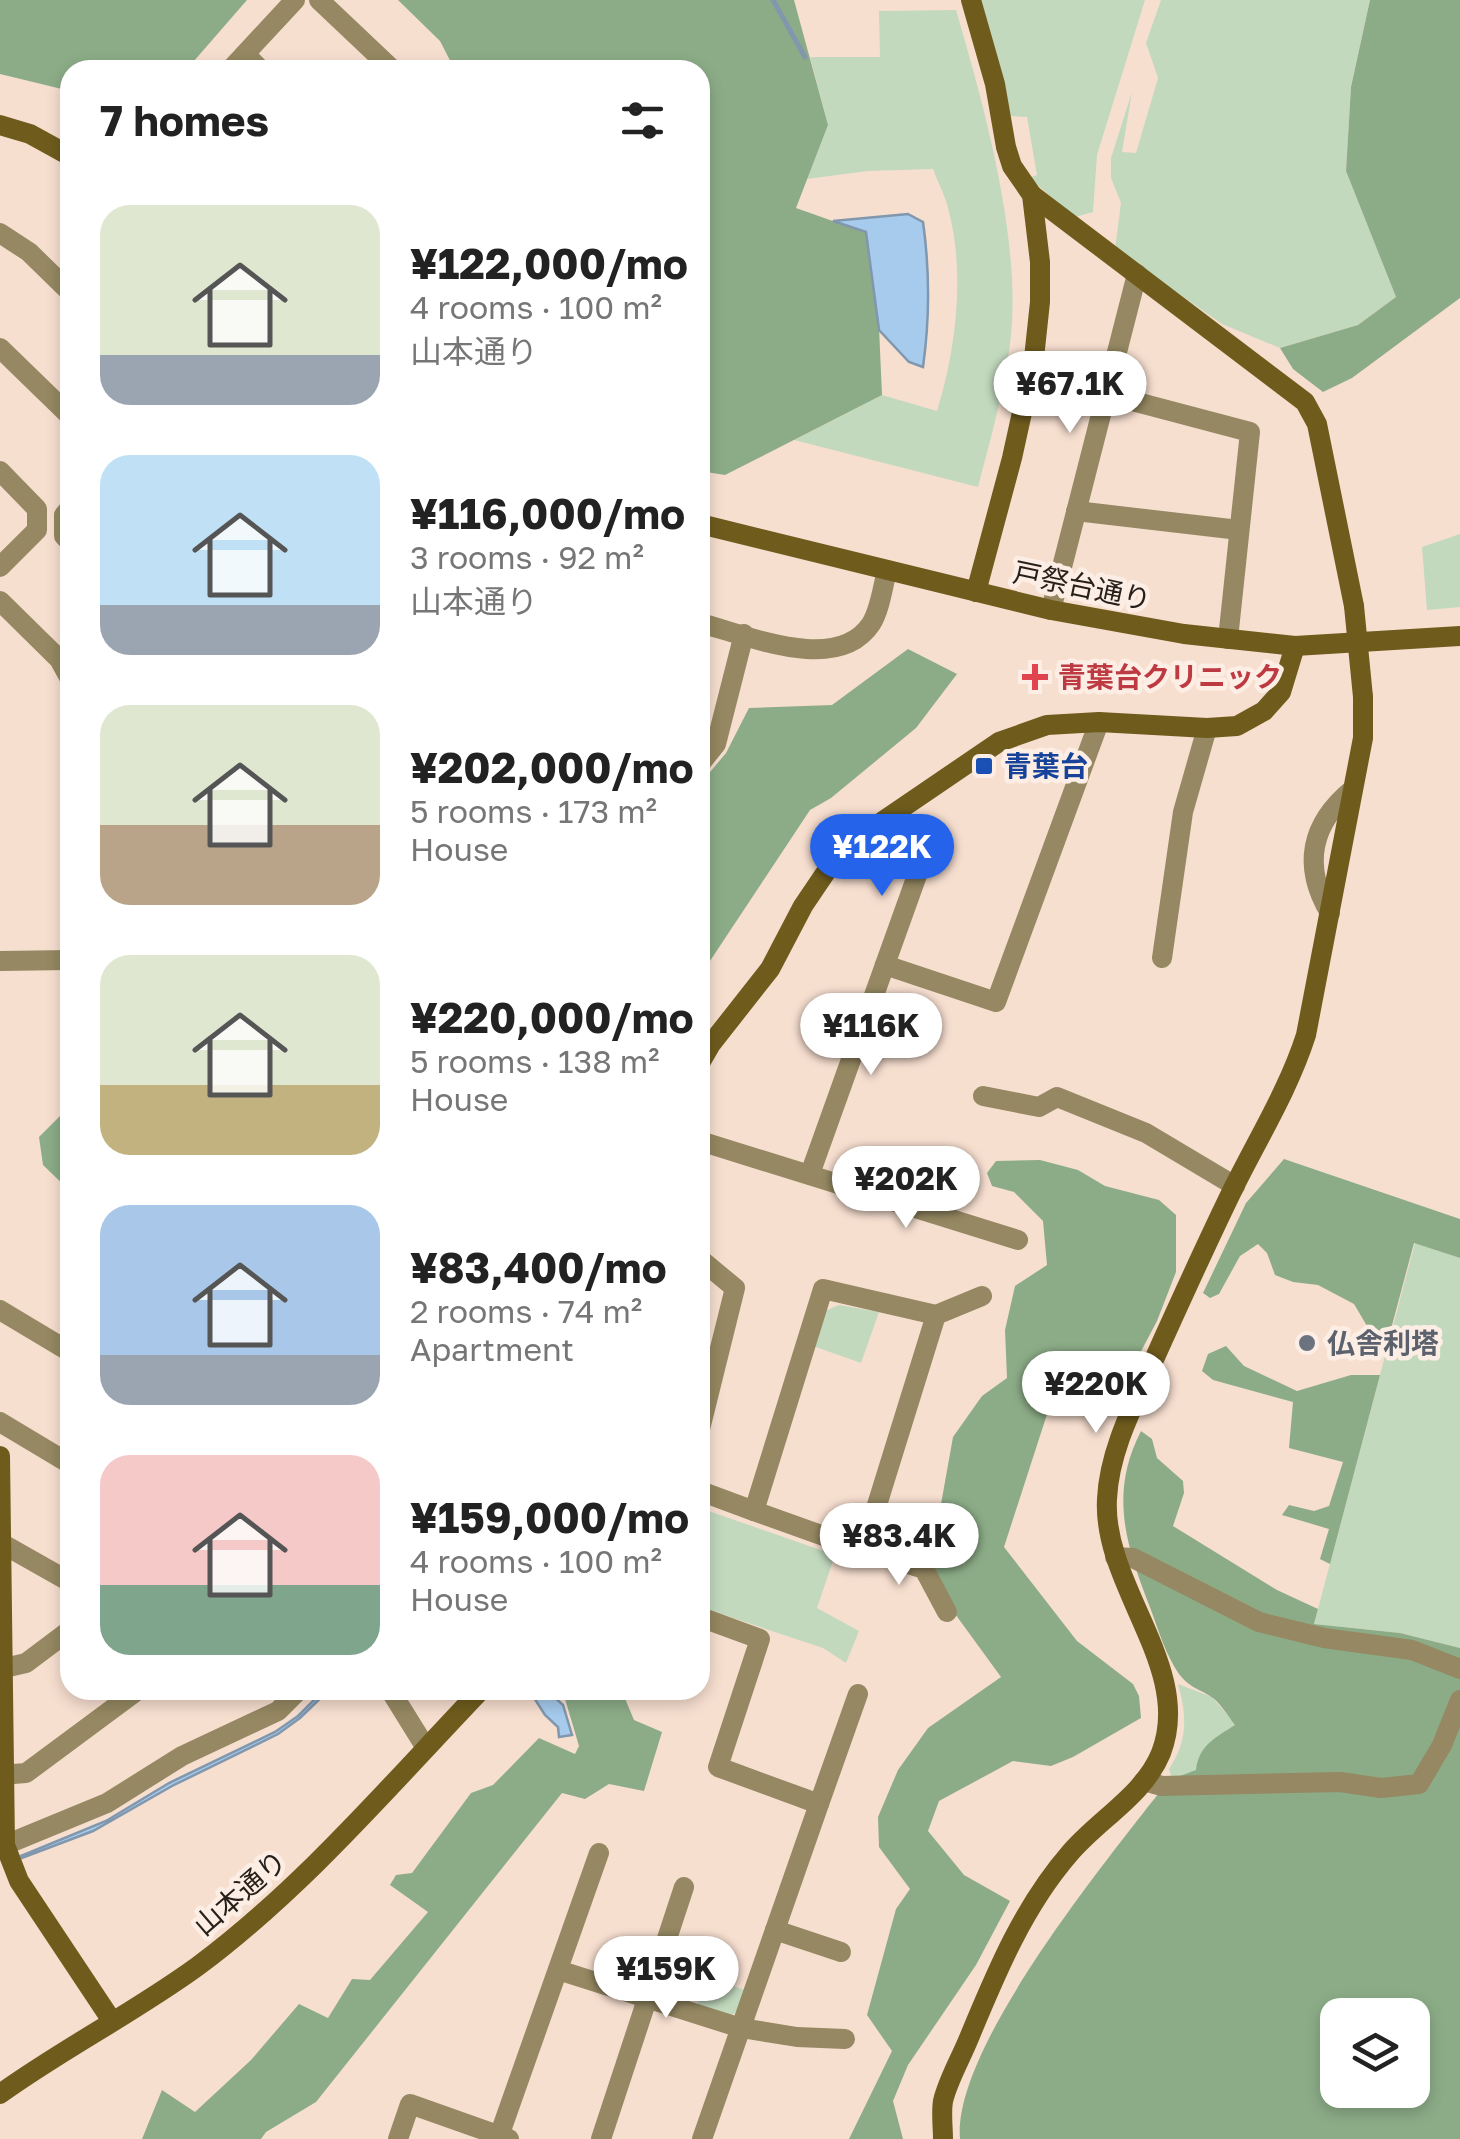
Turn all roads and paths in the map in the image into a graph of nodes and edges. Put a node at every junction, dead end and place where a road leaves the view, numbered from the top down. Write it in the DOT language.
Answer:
graph roads {
  1 [pos="295,0"];
  2 [pos="319,0"];
  3 [pos="971,0"];
  4 [pos="245,54"];
  5 [pos="239,60"];
  6 [pos="251,60"];
  7 [pos="382,60"];
  8 [pos="0,125"];
  9 [pos="60,150"];
  10 [pos="1032,195"];
  11 [pos="0,233"];
  12 [pos="1137,274"];
  13 [pos="60,282"];
  14 [pos="0,348"];
  15 [pos="1106,394"];
  16 [pos="60,406"];
  17 [pos="0,472"];
  18 [pos="1076,510"];
  19 [pos="37,520"];
  20 [pos="60,524"];
  21 [pos="710,526"];
  22 [pos="1239,530"];
  23 [pos="0,568"];
  24 [pos="888,570"];
  25 [pos="976,592"];
  26 [pos="0,601"];
  27 [pos="1050,610"];
  28 [pos="710,626"];
  29 [pos="744,634"];
  30 [pos="1460,636"];
  31 [pos="1228,640"];
  32 [pos="1296,646"];
  33 [pos="60,659"];
  34 [pos="1099,722"];
  35 [pos="1207,728"];
  36 [pos="710,752"];
  37 [pos="859,842"];
  38 [pos="1162,958"];
  39 [pos="60,960"];
  40 [pos="0,961"];
  41 [pos="885,965"];
  42 [pos="710,1046"];
  43 [pos="983,1096"];
  44 [pos="710,1144"];
  45 [pos="810,1174"];
  46 [pos="1235,1186"];
  47 [pos="1018,1240"];
  48 [pos="710,1267"];
  49 [pos="982,1296"];
  50 [pos="0,1310"];
  51 [pos="936,1315"];
  52 [pos="60,1346"];
  53 [pos="710,1389"];
  54 [pos="0,1422"];
  55 [pos="0,1456"];
  56 [pos="60,1458"];
  57 [pos="710,1494"];
  58 [pos="754,1511"];
  59 [pos="1,1543"];
  60 [pos="863,1550"];
  61 [pos="1114,1557"];
  62 [pos="60,1576"];
  63 [pos="947,1612"];
  64 [pos="710,1621"];
  65 [pos="60,1638"];
  66 [pos="1460,1668"];
  67 [pos="1,1669"];
  68 [pos="858,1694"];
  69 [pos="125,1700"];
  70 [pos="289,1700"];
  71 [pos="396,1700"];
  72 [pos="472,1700"];
  73 [pos="1460,1700"];
  74 [pos="426,1748"];
  75 [pos="1,1775"];
  76 [pos="1144,1782"];
  77 [pos="820,1804"];
  78 [pos="5,1845"];
  79 [pos="599,1853"];
  80 [pos="684,1886"];
  81 [pos="776,1930"];
  82 [pos="841,1952"];
  83 [pos="558,1970"];
  84 [pos="647,1998"];
  85 [pos="112,2021"];
  86 [pos="740,2028"];
  87 [pos="845,2039"];
  88 [pos="0,2094"];
  89 [pos="502,2138"];
  90 [pos="398,2139"];
  91 [pos="600,2139"];
  92 [pos="702,2139"];
  93 [pos="942,2139"];
  1 -- 4 [label="street"];
  2 -- 7 [label="street"];
  3 -- 10 [label="street"];
  4 -- 5 [label="street"];
  4 -- 6 [label="street"];
  8 -- 9 [label="street"];
  10 -- 12 [label="street"];
  10 -- 25 [label="street"];
  11 -- 13 [label="street"];
  12 -- 15 [label="street"];
  12 -- 46 [label="street, bridge"];
  14 -- 16 [label="street"];
  15 -- 18 [label="street"];
  15 -- 22 [label="street"];
  17 -- 19 [label="street"];
  18 -- 22 [label="street"];
  18 -- 27 [label="street"];
  19 -- 20 [label="street"];
  19 -- 23 [label="street"];
  21 -- 24 [label="street, 戸祭台通り"];
  22 -- 31 [label="street"];
  24 -- 25 [label="street, 戸祭台通り"];
  24 -- 29 [label="street"];
  25 -- 27 [label="street, 戸祭台通り"];
  26 -- 33 [label="street"];
  27 -- 31 [label="street, 戸祭台通り"];
  28 -- 29 [label="street"];
  29 -- 36 [label="street"];
  30 -- 32 [label="street, 戸祭台通り"];
  31 -- 32 [label="street, 戸祭台通り"];
  32 -- 35 [label="street"];
  34 -- 35 [label="street"];
  34 -- 37 [label="street"];
  34 -- 41 [label="street"];
  35 -- 38 [label="street"];
  37 -- 41 [label="street"];
  37 -- 42 [label="street"];
  39 -- 40 [label="street"];
  41 -- 45 [label="street"];
  43 -- 46 [label="street"];
  44 -- 45 [label="street"];
  45 -- 47 [label="street"];
  46 -- 61 [label="street"];
  48 -- 53 [label="street"];
  49 -- 51 [label="street"];
  50 -- 52 [label="street"];
  51 -- 58 [label="street"];
  51 -- 60 [label="street"];
  54 -- 56 [label="street"];
  55 -- 59 [label="street"];
  57 -- 58 [label="street"];
  58 -- 60 [label="street"];
  59 -- 62 [label="street"];
  59 -- 67 [label="street"];
  60 -- 63 [label="street"];
  61 -- 66 [label="street"];
  61 -- 76 [label="street"];
  64 -- 77 [label="street"];
  65 -- 67 [label="street"];
  67 -- 75 [label="street"];
  68 -- 77 [label="street"];
  69 -- 75 [label="street"];
  70 -- 78 [label="street"];
  71 -- 74 [label="street"];
  72 -- 74 [label="street, 山本通り"];
  73 -- 76 [label="street"];
  74 -- 85 [label="street, 山本通り"];
  75 -- 78 [label="street"];
  76 -- 93 [label="street"];
  77 -- 81 [label="street"];
  78 -- 85 [label="street"];
  79 -- 83 [label="street"];
  80 -- 84 [label="street"];
  81 -- 82 [label="street"];
  81 -- 86 [label="street"];
  83 -- 84 [label="street"];
  83 -- 89 [label="street"];
  84 -- 86 [label="street"];
  84 -- 91 [label="street"];
  85 -- 88 [label="street, 山本通り"];
  86 -- 87 [label="street"];
  86 -- 92 [label="street"];
  89 -- 90 [label="street"];
}
